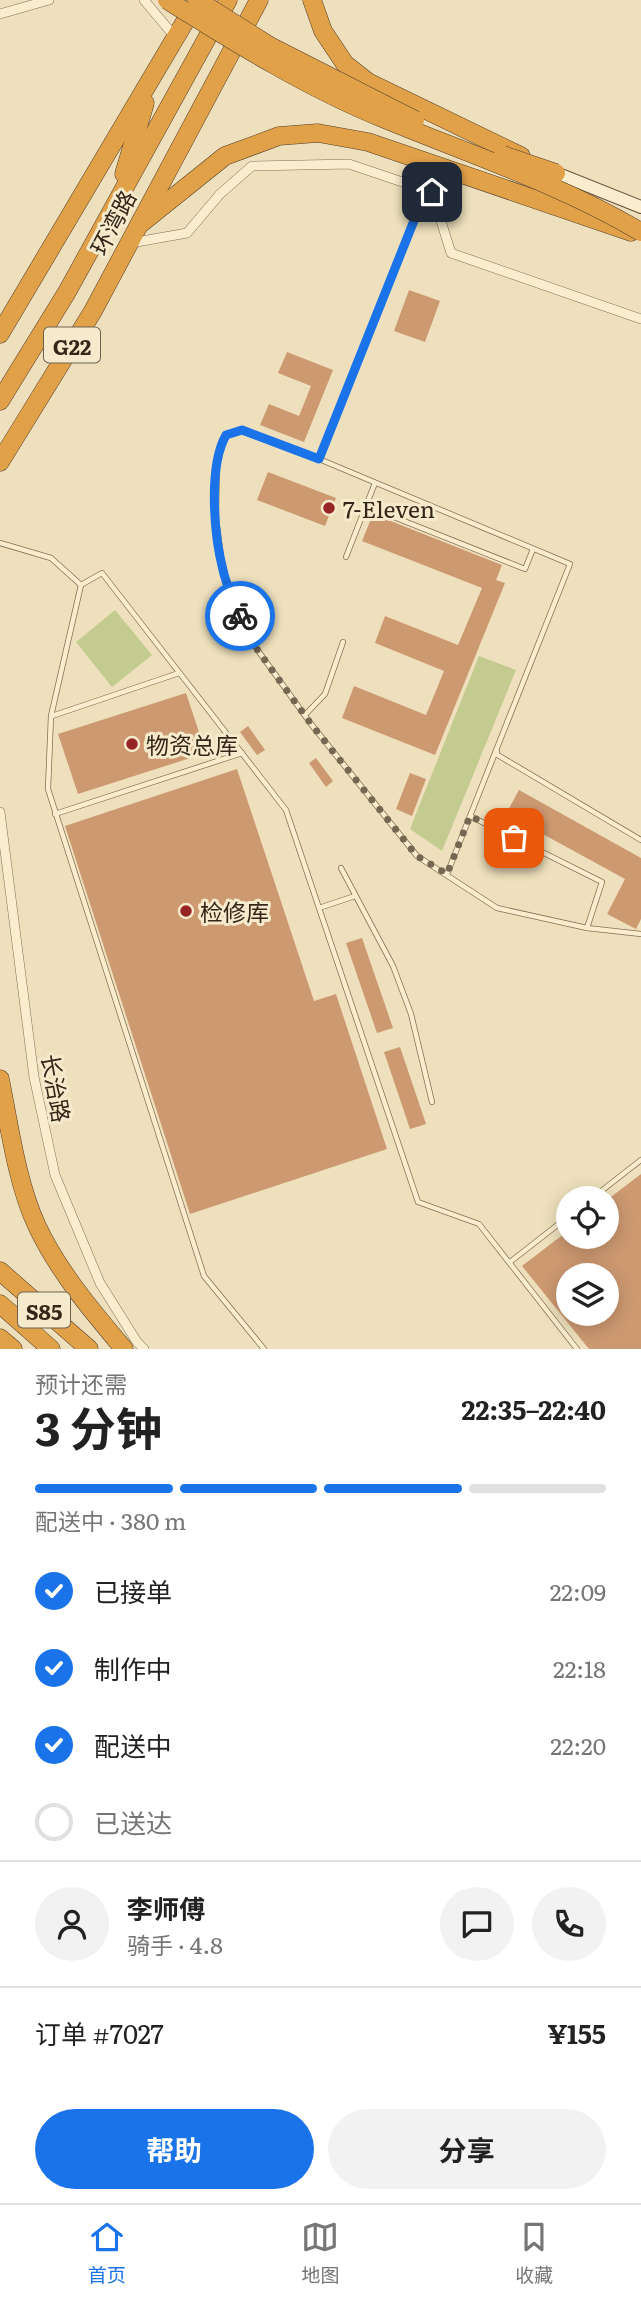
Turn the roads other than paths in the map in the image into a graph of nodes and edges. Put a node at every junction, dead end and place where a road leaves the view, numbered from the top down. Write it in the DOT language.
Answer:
graph roads {
  1 [pos="49,0"];
  2 [pos="144,0"];
  3 [pos="167,0"];
  4 [pos="197,0"];
  5 [pos="228,0"];
  6 [pos="258,0"];
  7 [pos="312,0"];
  8 [pos="0,14"];
  9 [pos="176,37"];
  10 [pos="152,76"];
  11 [pos="556,173"];
  12 [pos="426,190"];
  13 [pos="641,200"];
  14 [pos="114,207"];
  15 [pos="641,207"];
  16 [pos="139,225"];
  17 [pos="641,234"];
  18 [pos="129,243"];
  19 [pos="17,305"];
  20 [pos="641,319"];
  21 [pos="0,326"];
  22 [pos="0,334"];
  23 [pos="0,401"];
  24 [pos="319,459"];
  25 [pos="0,462"];
  26 [pos="375,482"];
  27 [pos="366,506"];
  28 [pos="0,543"];
  29 [pos="533,549"];
  30 [pos="346,558"];
  31 [pos="81,585"];
  32 [pos="343,642"];
  33 [pos="179,673"];
  34 [pos="305,715"];
  35 [pos="51,716"];
  36 [pos="497,747"];
  37 [pos="242,753"];
  38 [pos="0,812"];
  39 [pos="55,814"];
  40 [pos="470,816"];
  41 [pos="641,840"];
  42 [pos="341,868"];
  43 [pos="447,874"];
  44 [pos="355,896"];
  45 [pos="319,908"];
  46 [pos="587,928"];
  47 [pos="641,934"];
  48 [pos="0,1079"];
  49 [pos="432,1102"];
  50 [pos="641,1160"];
  51 [pos="608,1186"];
  52 [pos="556,1226"];
  53 [pos="510,1262"];
  54 [pos="0,1271"];
  55 [pos="0,1304"];
  56 [pos="0,1338"];
  57 [pos="13,1349"];
  58 [pos="51,1349"];
  59 [pos="89,1349"];
  60 [pos="124,1349"];
  61 [pos="144,1349"];
  62 [pos="264,1349"];
  63 [pos="577,1349"];
  1 -- 8 [label="street"];
  2 -- 9 [label="street"];
  3 -- 17 [label="highway, bridge"];
  4 -- 9 [label="highway"];
  4 -- 11 [label="highway, bridge"];
  5 -- 14 [label="highway, 环湾路 / G22"];
  6 -- 16 [label="highway, 环湾路 / G22"];
  7 -- 11 [label="highway, bridge"];
  9 -- 10 [label="highway"];
  10 -- 14 [label="highway"];
  10 -- 19 [label="highway"];
  11 -- 13 [label="main road"];
  11 -- 15 [label="main road"];
  12 -- 18 [label="street"];
  12 -- 20 [label="street"];
  12 -- 24 [label="lane"];
  14 -- 23 [label="highway, 环湾路 / G22"];
  16 -- 17 [label="highway"];
  16 -- 18 [label="highway, 环湾路 / G22"];
  18 -- 25 [label="highway, 环湾路 / G22"];
  19 -- 21 [label="highway"];
  19 -- 22 [label="highway"];
  24 -- 26 [label="lane"];
  24 -- 34 [label="lane"];
  26 -- 27 [label="lane"];
  26 -- 29 [label="lane"];
  27 -- 29 [label="lane"];
  27 -- 30 [label="lane"];
  28 -- 31 [label="lane"];
  29 -- 36 [label="lane"];
  31 -- 33 [label="lane"];
  31 -- 35 [label="lane"];
  32 -- 34 [label="lane"];
  33 -- 35 [label="lane"];
  33 -- 37 [label="lane"];
  34 -- 43 [label="lane"];
  35 -- 39 [label="lane"];
  36 -- 40 [label="lane"];
  36 -- 41 [label="lane"];
  37 -- 39 [label="lane"];
  37 -- 45 [label="lane"];
  38 -- 61 [label="street, 长治路"];
  39 -- 62 [label="lane"];
  40 -- 43 [label="lane"];
  40 -- 46 [label="lane"];
  42 -- 44 [label="lane"];
  43 -- 46 [label="lane"];
  44 -- 45 [label="lane"];
  44 -- 49 [label="lane"];
  45 -- 53 [label="lane"];
  46 -- 47 [label="lane"];
  48 -- 60 [label="highway"];
  50 -- 51 [label="lane"];
  52 -- 53 [label="lane"];
  53 -- 63 [label="lane"];
  54 -- 59 [label="highway, S85"];
  55 -- 58 [label="highway, S85"];
  56 -- 57 [label="highway"];
}
